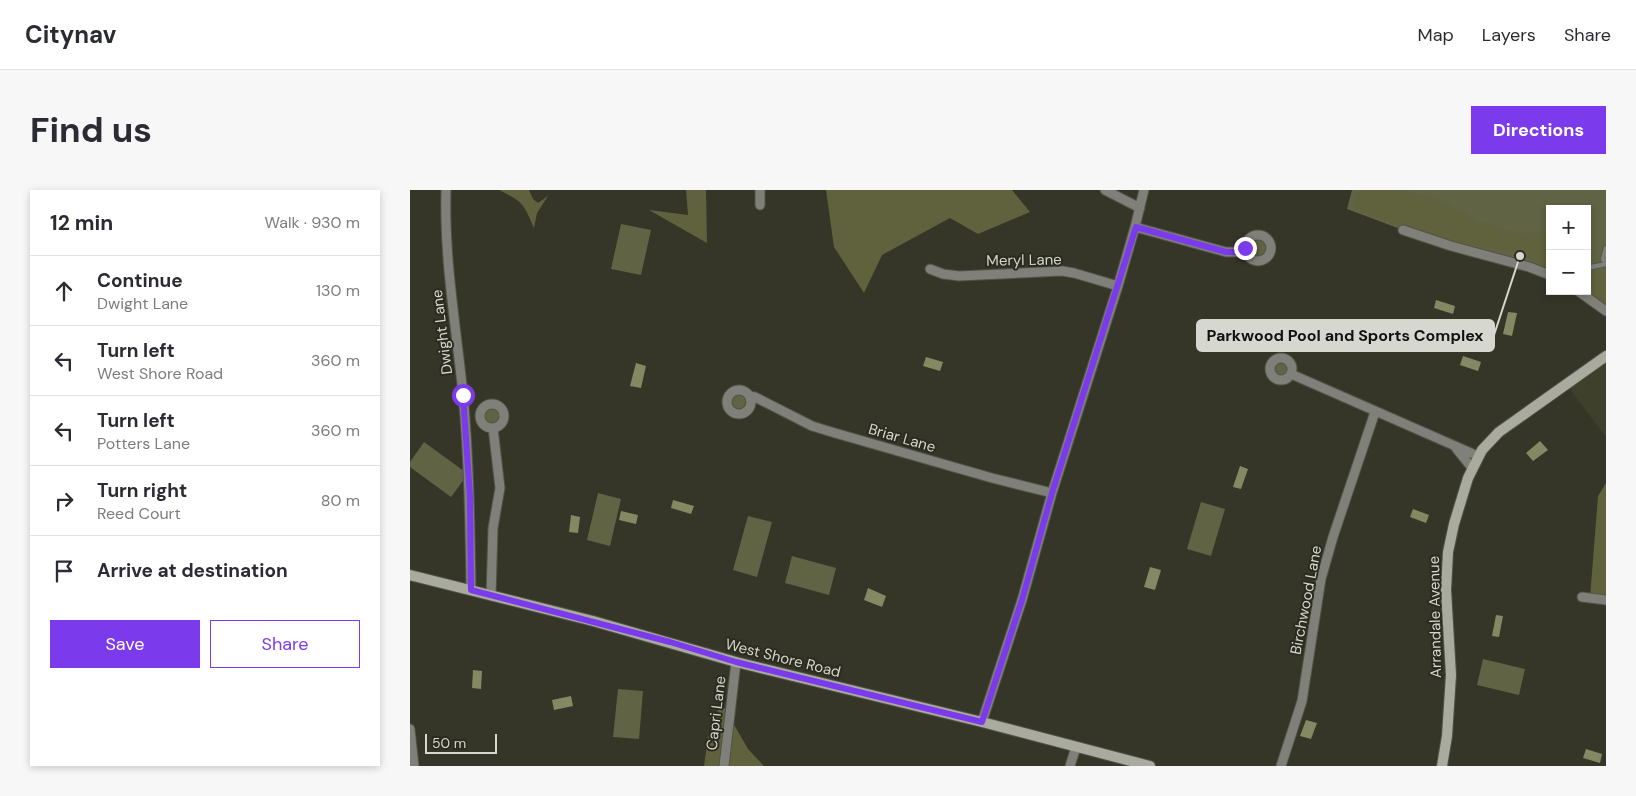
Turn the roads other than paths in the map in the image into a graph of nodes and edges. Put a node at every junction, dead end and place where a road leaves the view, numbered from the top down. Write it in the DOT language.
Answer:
graph roads {
  1 [pos="446,190"];
  2 [pos="760,190"];
  3 [pos="1105,190"];
  4 [pos="1144,190"];
  5 [pos="760,205"];
  6 [pos="1140,208"];
  7 [pos="1136,227"];
  8 [pos="1403,230"];
  9 [pos="1606,248"];
  10 [pos="1246,252"];
  11 [pos="1606,264"];
  12 [pos="1591,267"];
  13 [pos="930,269"];
  14 [pos="1546,273"];
  15 [pos="1118,286"];
  16 [pos="1584,295"];
  17 [pos="1606,311"];
  18 [pos="1606,356"];
  19 [pos="1291,374"];
  20 [pos="749,396"];
  21 [pos="1375,412"];
  22 [pos="493,428"];
  23 [pos="1455,446"];
  24 [pos="1478,456"];
  25 [pos="1472,468"];
  26 [pos="1052,493"];
  27 [pos="410,576"];
  28 [pos="471,590"];
  29 [pos="491,596"];
  30 [pos="1582,597"];
  31 [pos="1606,600"];
  32 [pos="736,662"];
  33 [pos="982,722"];
  34 [pos="410,729"];
  35 [pos="1076,747"];
  36 [pos="414,766"];
  37 [pos="724,766"];
  38 [pos="1070,766"];
  39 [pos="1150,766"];
  40 [pos="1281,766"];
  41 [pos="1442,766"];
  1 -- 28 [label="street, Dwight Lane"];
  2 -- 5 [label="street"];
  3 -- 6 [label="street"];
  4 -- 6 [label="street"];
  6 -- 7 [label="street"];
  7 -- 10 [label="street"];
  7 -- 15 [label="street"];
  8 -- 14 [label="street"];
  9 -- 11 [label="lane"];
  11 -- 12 [label="lane"];
  13 -- 15 [label="street, Meryl Lane"];
  15 -- 26 [label="street"];
  16 -- 17 [label="street"];
  18 -- 24 [label="main road, Arrandale Avenue"];
  19 -- 21 [label="street"];
  20 -- 26 [label="street, Briar Lane"];
  21 -- 23 [label="street"];
  21 -- 40 [label="street, Birchwood Lane"];
  22 -- 29 [label="street"];
  23 -- 24 [label="street"];
  23 -- 25 [label="street"];
  24 -- 25 [label="main road, Arrandale Avenue"];
  25 -- 41 [label="main road, Arrandale Avenue"];
  26 -- 33 [label="street"];
  27 -- 28 [label="main road, West Shore Road"];
  28 -- 29 [label="main road, West Shore Road"];
  29 -- 32 [label="main road, West Shore Road"];
  30 -- 31 [label="street"];
  32 -- 33 [label="main road, West Shore Road"];
  32 -- 37 [label="street, Capri Lane"];
  33 -- 35 [label="main road, West Shore Road"];
  34 -- 36 [label="street"];
  35 -- 38 [label="street"];
  35 -- 39 [label="main road, West Shore Road"];
}
